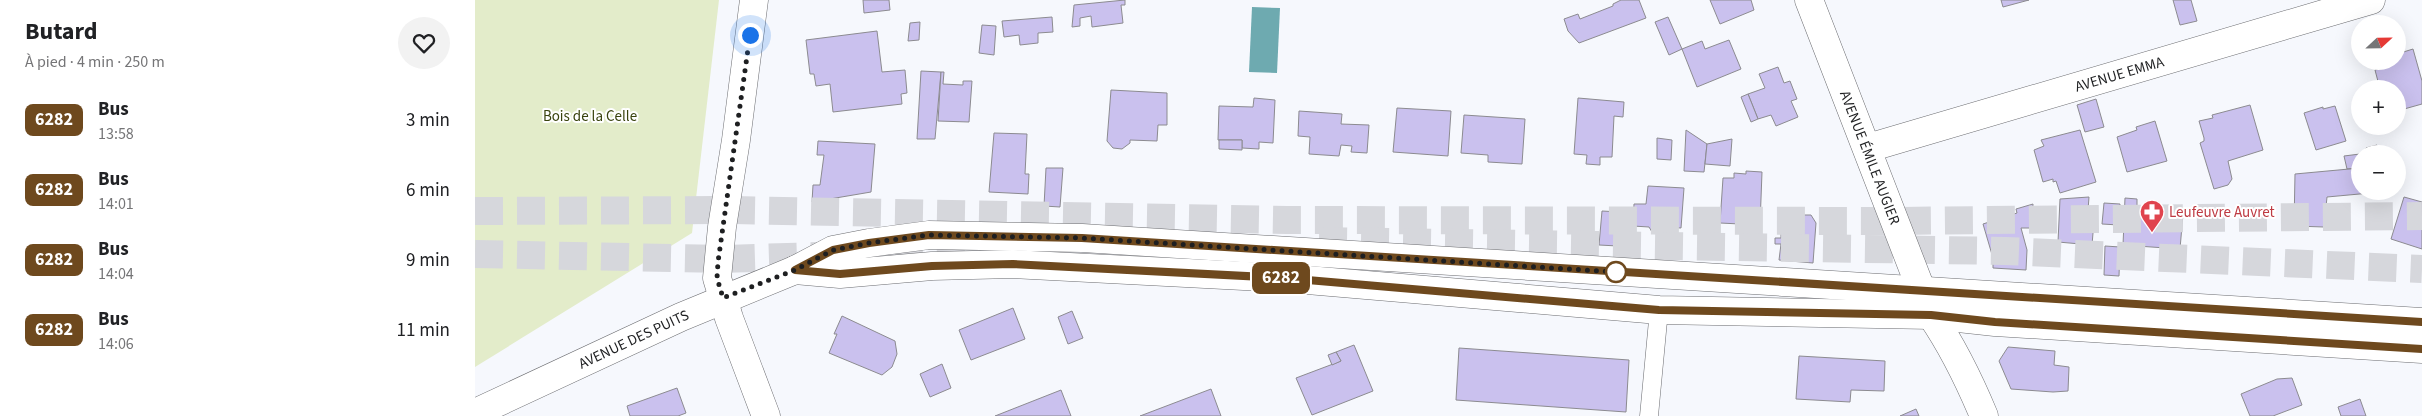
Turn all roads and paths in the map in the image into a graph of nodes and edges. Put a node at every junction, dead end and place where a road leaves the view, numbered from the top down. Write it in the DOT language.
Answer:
graph roads {
  1 [pos="754,0"];
  2 [pos="1809,0"];
  3 [pos="2371,0"];
  4 [pos="1868,148"];
  5 [pos="795,270"];
  6 [pos="723,298"];
  7 [pos="1927,302"];
  8 [pos="1659,310"];
  9 [pos="2417,335"];
  10 [pos="475,413"];
  11 [pos="766,416"];
  12 [pos="1649,416"];
  13 [pos="1984,416"];
  1 -- 6 [label="street"];
  2 -- 4 [label="street, AVENUE ÉMILE AUGIER"];
  3 -- 4 [label="street, AVENUE EMMA"];
  4 -- 7 [label="street, AVENUE ÉMILE AUGIER"];
  5 -- 6 [label="street, AVENUE DES PUITS"];
  5 -- 7 [label="street, AVENUE DES PUITS"];
  5 -- 8 [label="street, AVENUE DES PUITS"];
  6 -- 10 [label="street, AVENUE DES PUITS"];
  6 -- 11 [label="street"];
  7 -- 8 [label="street, AVENUE DES PUITS"];
  7 -- 9 [label="street, AVENUE DES PUITS"];
  7 -- 13 [label="street, AVENUE ÉMILE AUGIER"];
  8 -- 12 [label="lane"];
}
